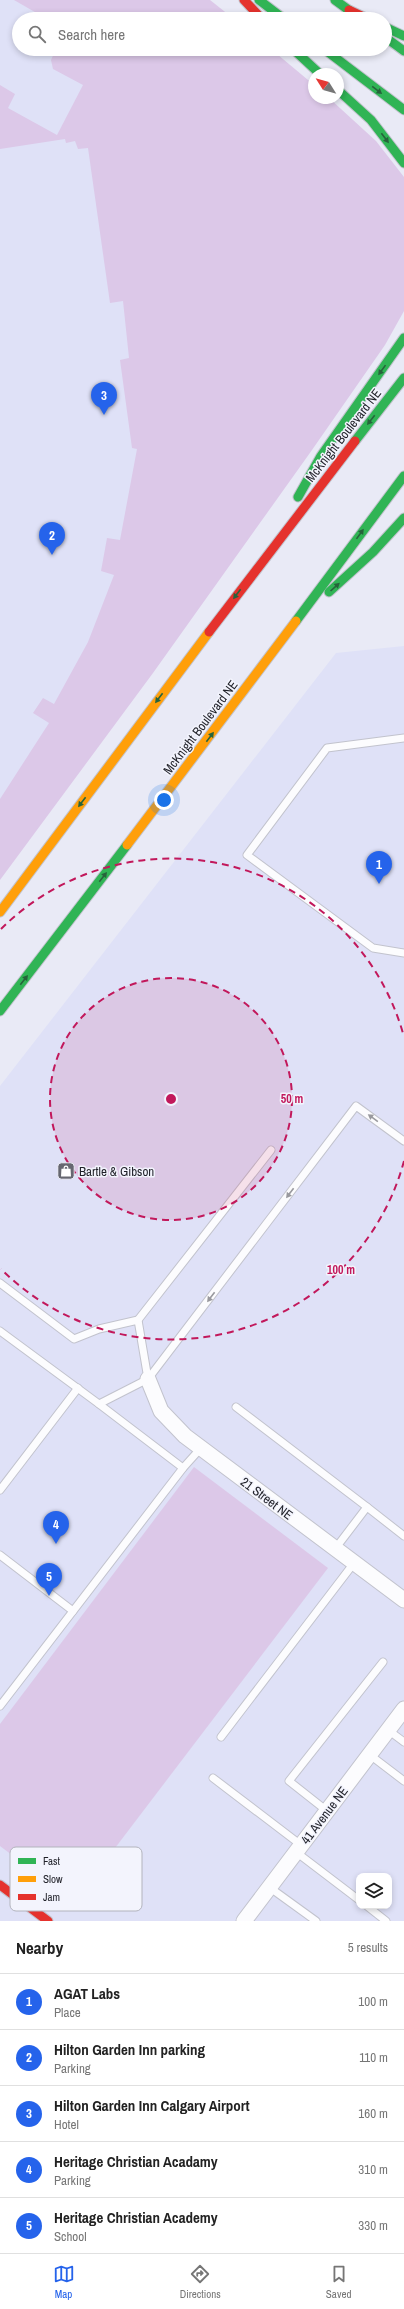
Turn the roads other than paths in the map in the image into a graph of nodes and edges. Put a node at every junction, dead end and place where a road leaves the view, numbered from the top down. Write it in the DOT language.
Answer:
graph roads {
  1 [pos="244,0"];
  2 [pos="259,0"];
  3 [pos="335,0"];
  4 [pos="349,10"];
  5 [pos="255,12"];
  6 [pos="275,12"];
  7 [pos="352,12"];
  8 [pos="353,12"];
  9 [pos="392,30"];
  10 [pos="404,36"];
  11 [pos="392,42"];
  12 [pos="404,51"];
  13 [pos="301,56"];
  14 [pos="333,56"];
  15 [pos="339,61"];
  16 [pos="314,68"];
  17 [pos="382,81"];
  18 [pos="344,95"];
  19 [pos="404,110"];
  20 [pos="404,163"];
  21 [pos="404,338"];
  22 [pos="404,378"];
  23 [pos="404,467"];
  24 [pos="404,476"];
  25 [pos="376,513"];
  26 [pos="404,518"];
  27 [pos="260,562"];
  28 [pos="296,622"];
  29 [pos="404,738"];
  30 [pos="0,912"];
  31 [pos="404,953"];
  32 [pos="0,1011"];
  33 [pos="404,1141"];
  34 [pos="271,1150"];
  35 [pos="0,1283"];
  36 [pos="138,1320"];
  37 [pos="0,1331"];
  38 [pos="148,1379"];
  39 [pos="78,1388"];
  40 [pos="99,1404"];
  41 [pos="236,1407"];
  42 [pos="200,1448"];
  43 [pos="183,1468"];
  44 [pos="0,1490"];
  45 [pos="367,1507"];
  46 [pos="404,1536"];
  47 [pos="335,1549"];
  48 [pos="0,1555"];
  49 [pos="354,1563"];
  50 [pos="404,1600"];
  51 [pos="72,1611"];
  52 [pos="383,1662"];
  53 [pos="0,1706"];
  54 [pos="404,1709"];
  55 [pos="388,1730"];
  56 [pos="221,1737"];
  57 [pos="404,1742"];
  58 [pos="370,1755"];
  59 [pos="213,1778"];
  60 [pos="404,1781"];
  61 [pos="327,1811"];
  62 [pos="298,1849"];
  63 [pos="0,1885"];
  64 [pos="270,1887"];
  65 [pos="10,1892"];
  66 [pos="356,1897"];
  67 [pos="370,1909"];
  68 [pos="35,1911"];
  69 [pos="306,1918"];
  70 [pos="48,1921"];
  71 [pos="244,1921"];
  72 [pos="316,1921"];
  73 [pos="386,1921"];
  1 -- 5 [label="main road"];
  2 -- 6 [label="main road"];
  3 -- 4 [label="main road"];
  4 -- 7 [label="main road"];
  4 -- 8 [label="main road"];
  9 -- 10 [label="main road"];
  11 -- 12 [label="main road"];
  13 -- 16 [label="main road"];
  14 -- 15 [label="main road"];
  15 -- 17 [label="main road"];
  15 -- 19 [label="main road, one-way"];
  18 -- 20 [label="main road, one-way"];
  21 -- 27 [label="main road, one-way"];
  22 -- 27 [label="main road, McKnight Boulevard NE, one-way"];
  23 -- 25 [label="main road"];
  24 -- 25 [label="main road, McKnight Boulevard NE"];
  28 -- 25 [label="main road, McKnight Boulevard NE, one-way"];
  28 -- 26 [label="main road, one-way"];
  27 -- 30 [label="main road, McKnight Boulevard NE, one-way"];
  32 -- 28 [label="main road, McKnight Boulevard NE, one-way"];
  29 -- 31 [label="lane"];
  33 -- 38 [label="lane, one-way"];
  34 -- 36 [label="lane"];
  35 -- 36 [label="lane"];
  36 -- 38 [label="lane"];
  37 -- 39 [label="lane"];
  38 -- 40 [label="lane"];
  38 -- 42 [label="street, 21 Street NE"];
  39 -- 40 [label="lane"];
  39 -- 44 [label="lane"];
  40 -- 43 [label="lane"];
  41 -- 45 [label="lane"];
  42 -- 43 [label="lane"];
  42 -- 47 [label="street, 21 Street NE"];
  43 -- 51 [label="lane"];
  45 -- 46 [label="lane"];
  45 -- 47 [label="lane"];
  47 -- 49 [label="street, 21 Street NE"];
  48 -- 51 [label="lane"];
  49 -- 50 [label="street, 21 Street NE"];
  49 -- 56 [label="lane"];
  51 -- 53 [label="lane"];
  52 -- 61 [label="lane"];
  54 -- 55 [label="street, 41 Avenue NE"];
  55 -- 57 [label="lane"];
  55 -- 58 [label="street, 41 Avenue NE"];
  58 -- 60 [label="lane"];
  58 -- 61 [label="street, 41 Avenue NE"];
  59 -- 62 [label="lane"];
  61 -- 62 [label="street, 41 Avenue NE"];
  62 -- 64 [label="street, 41 Avenue NE"];
  62 -- 66 [label="lane"];
  63 -- 65 [label="main road"];
  64 -- 69 [label="lane"];
  64 -- 71 [label="street, 41 Avenue NE"];
  67 -- 73 [label="lane"];
  68 -- 70 [label="main road"];
  69 -- 72 [label="lane"];
}
